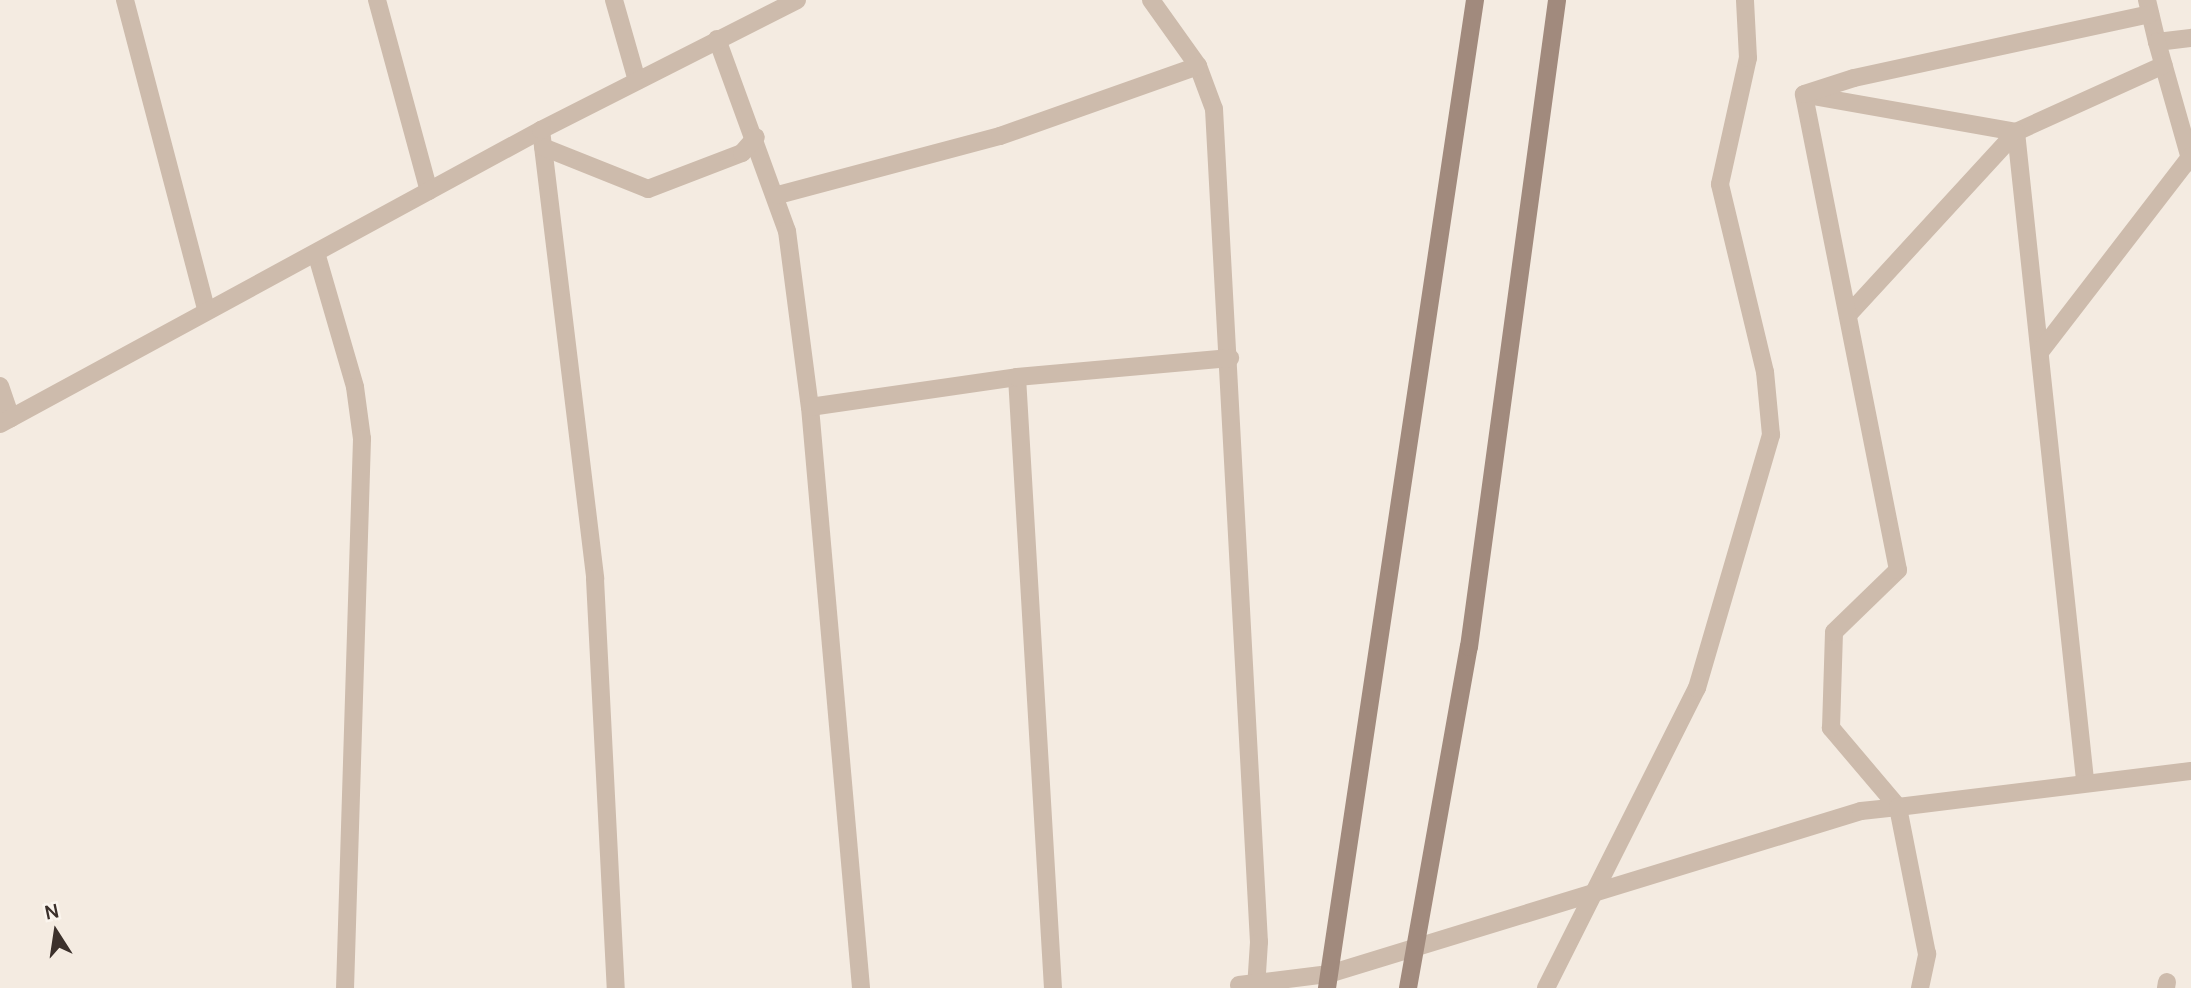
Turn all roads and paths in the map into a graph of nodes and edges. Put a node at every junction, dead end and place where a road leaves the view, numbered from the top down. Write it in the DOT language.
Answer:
graph roads {
  1 [pos="125,0"];
  2 [pos="377,0"];
  3 [pos="614,0"];
  4 [pos="797,0"];
  5 [pos="1151,0"];
  6 [pos="1475,0"];
  7 [pos="1557,0"];
  8 [pos="1745,0"];
  9 [pos="2148,7"];
  10 [pos="2191,38"];
  11 [pos="717,39"];
  12 [pos="2157,42"];
  13 [pos="2164,65"];
  14 [pos="1198,66"];
  15 [pos="637,81"];
  16 [pos="1804,94"];
  17 [pos="2016,132"];
  18 [pos="756,137"];
  19 [pos="542,139"];
  20 [pos="2190,158"];
  21 [pos="429,191"];
  22 [pos="778,195"];
  23 [pos="317,256"];
  24 [pos="206,309"];
  25 [pos="1847,315"];
  26 [pos="2040,352"];
  27 [pos="1230,358"];
  28 [pos="1017,377"];
  29 [pos="0,386"];
  30 [pos="810,407"];
  31 [pos="6,421"];
  32 [pos="2191,771"];
  33 [pos="2085,780"];
  34 [pos="1898,807"];
  35 [pos="1595,892"];
  36 [pos="1415,947"];
  37 [pos="1328,981"];
  38 [pos="1252,985"];
  39 [pos="345,988"];
  40 [pos="616,988"];
  41 [pos="861,988"];
  42 [pos="1053,988"];
  43 [pos="1408,988"];
  44 [pos="1546,988"];
  45 [pos="1920,988"];
  1 -- 24 [label="street"];
  2 -- 21 [label="street"];
  3 -- 15 [label="street"];
  4 -- 11 [label="street"];
  5 -- 14 [label="street"];
  6 -- 37 [label="main road"];
  7 -- 36 [label="main road"];
  8 -- 35 [label="street"];
  9 -- 12 [label="street"];
  9 -- 16 [label="street"];
  10 -- 12 [label="street"];
  11 -- 15 [label="street"];
  11 -- 18 [label="street"];
  12 -- 13 [label="street"];
  13 -- 17 [label="street"];
  13 -- 20 [label="street"];
  14 -- 22 [label="street"];
  14 -- 27 [label="street"];
  15 -- 19 [label="street"];
  16 -- 17 [label="street"];
  16 -- 25 [label="street"];
  17 -- 25 [label="street"];
  17 -- 26 [label="street"];
  18 -- 19 [label="street"];
  18 -- 22 [label="street"];
  19 -- 21 [label="street"];
  19 -- 40 [label="street"];
  20 -- 26 [label="street"];
  21 -- 23 [label="street"];
  22 -- 30 [label="street"];
  23 -- 24 [label="street"];
  23 -- 39 [label="street"];
  24 -- 31 [label="street"];
  25 -- 34 [label="street"];
  26 -- 33 [label="street"];
  27 -- 28 [label="street"];
  27 -- 38 [label="street"];
  28 -- 30 [label="street"];
  28 -- 42 [label="street"];
  29 -- 31 [label="street"];
  30 -- 41 [label="street"];
  32 -- 33 [label="street"];
  33 -- 34 [label="street"];
  34 -- 35 [label="street"];
  34 -- 45 [label="street"];
  35 -- 36 [label="street"];
  35 -- 44 [label="street"];
  36 -- 37 [label="street"];
  36 -- 43 [label="main road"];
  37 -- 38 [label="street"];
}
